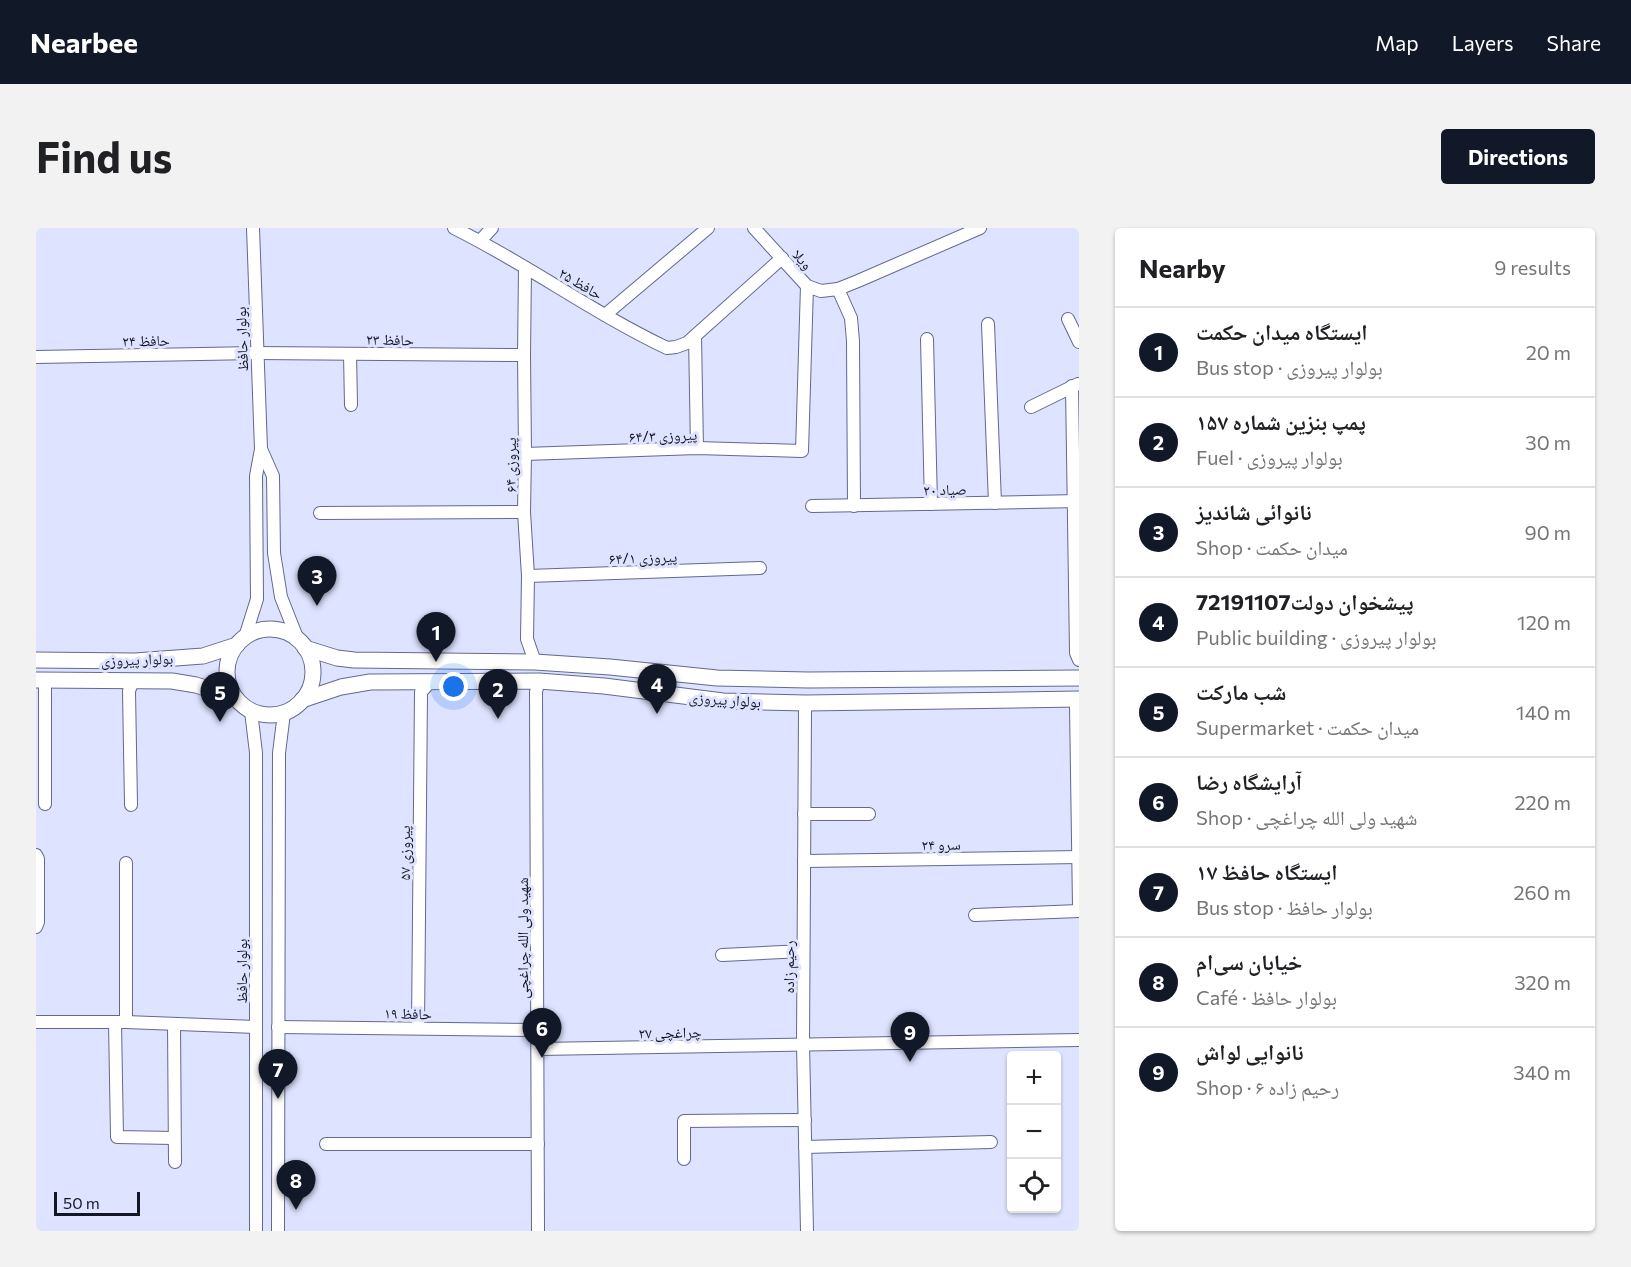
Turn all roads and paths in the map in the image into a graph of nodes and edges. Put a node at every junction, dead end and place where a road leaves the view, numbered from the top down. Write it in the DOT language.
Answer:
graph roads {
  1 [pos="253,228"];
  2 [pos="454,228"];
  3 [pos="492,228"];
  4 [pos="708,228"];
  5 [pos="754,228"];
  6 [pos="980,228"];
  7 [pos="480,241"];
  8 [pos="782,258"];
  9 [pos="525,268"];
  10 [pos="807,286"];
  11 [pos="838,288"];
  12 [pos="605,315"];
  13 [pos="1068,319"];
  14 [pos="988,324"];
  15 [pos="695,336"];
  16 [pos="927,339"];
  17 [pos="1079,342"];
  18 [pos="256,353"];
  19 [pos="350,354"];
  20 [pos="524,355"];
  21 [pos="36,357"];
  22 [pos="1076,385"];
  23 [pos="351,405"];
  24 [pos="1031,407"];
  25 [pos="697,448"];
  26 [pos="261,449"];
  27 [pos="525,454"];
  28 [pos="1077,501"];
  29 [pos="995,503"];
  30 [pos="931,504"];
  31 [pos="812,506"];
  32 [pos="854,506"];
  33 [pos="524,512"];
  34 [pos="321,513"];
  35 [pos="759,568"];
  36 [pos="528,576"];
  37 [pos="241,641"];
  38 [pos="301,644"];
  39 [pos="36,660"];
  40 [pos="1079,660"];
  41 [pos="535,662"];
  42 [pos="1079,678"];
  43 [pos="41,680"];
  44 [pos="133,680"];
  45 [pos="539,681"];
  46 [pos="429,682"];
  47 [pos="234,697"];
  48 [pos="302,700"];
  49 [pos="1079,700"];
  50 [pos="806,703"];
  51 [pos="251,711"];
  52 [pos="284,713"];
  53 [pos="45,804"];
  54 [pos="131,805"];
  55 [pos="804,814"];
  56 [pos="869,814"];
  57 [pos="36,855"];
  58 [pos="1078,857"];
  59 [pos="804,861"];
  60 [pos="126,863"];
  61 [pos="1079,906"];
  62 [pos="1079,911"];
  63 [pos="975,915"];
  64 [pos="36,927"];
  65 [pos="803,951"];
  66 [pos="722,955"];
  67 [pos="36,1022"];
  68 [pos="121,1022"];
  69 [pos="174,1024"];
  70 [pos="256,1027"];
  71 [pos="278,1027"];
  72 [pos="418,1028"];
  73 [pos="537,1030"];
  74 [pos="1079,1040"];
  75 [pos="803,1044"];
  76 [pos="538,1049"];
  77 [pos="805,1120"];
  78 [pos="174,1138"];
  79 [pos="991,1142"];
  80 [pos="326,1144"];
  81 [pos="538,1144"];
  82 [pos="805,1148"];
  83 [pos="684,1159"];
  84 [pos="175,1162"];
  85 [pos="256,1231"];
  86 [pos="278,1231"];
  87 [pos="538,1231"];
  88 [pos="807,1231"];
  1 -- 18 [label="street, بولوار حافظ"];
  2 -- 7 [label="street, حافظ ۲۵"];
  3 -- 7 [label="street"];
  4 -- 12 [label="street"];
  5 -- 8 [label="street, ویلا"];
  6 -- 11 [label="street"];
  7 -- 9 [label="street, حافظ ۲۵"];
  8 -- 10 [label="street, ویلا"];
  8 -- 15 [label="street"];
  9 -- 12 [label="street, حافظ ۲۵"];
  9 -- 20 [label="street, پیروزی ۶۴"];
  10 -- 11 [label="street, ویلا"];
  10 -- 25 [label="street, پیروزی ۶۴/۳"];
  11 -- 32 [label="street"];
  12 -- 15 [label="street, حافظ ۲۵"];
  13 -- 17 [label="street"];
  14 -- 29 [label="street"];
  15 -- 25 [label="street"];
  16 -- 30 [label="street"];
  18 -- 19 [label="street, حافظ ۲۳"];
  18 -- 21 [label="street, حافظ ۲۴"];
  18 -- 26 [label="street, بولوار حافظ"];
  19 -- 20 [label="street, حافظ ۲۳"];
  19 -- 23 [label="street"];
  20 -- 27 [label="street, پیروزی ۶۴"];
  22 -- 24 [label="street"];
  22 -- 28 [label="street"];
  25 -- 27 [label="street, پیروزی ۶۴/۳"];
  26 -- 37 [label="street"];
  26 -- 38 [label="street"];
  27 -- 33 [label="street, پیروزی ۶۴"];
  28 -- 29 [label="street, صیاد ۲۰"];
  28 -- 40 [label="street"];
  29 -- 30 [label="street, صیاد ۲۰"];
  30 -- 32 [label="street, صیاد ۲۰"];
  31 -- 32 [label="street, صیاد ۲۰"];
  33 -- 34 [label="street"];
  33 -- 36 [label="street, پیروزی ۶۴"];
  35 -- 36 [label="street, پیروزی ۶۴/۱"];
  36 -- 41 [label="street, پیروزی ۶۴"];
  37 -- 38 [label="main road"];
  37 -- 39 [label="main road, بولوار پیروزی"];
  37 -- 47 [label="main road"];
  38 -- 41 [label="main road, بولوار پیروزی"];
  38 -- 48 [label="main road"];
  41 -- 42 [label="main road, بولوار پیروزی"];
  43 -- 44 [label="main road, بولوار پیروزی"];
  43 -- 53 [label="street"];
  44 -- 47 [label="main road, بولوار پیروزی"];
  44 -- 54 [label="street"];
  45 -- 46 [label="main road, بولوار پیروزی"];
  45 -- 50 [label="main road, بولوار پیروزی"];
  45 -- 73 [label="street, شهید ولی الله چراغچی"];
  46 -- 48 [label="main road, بولوار پیروزی"];
  46 -- 72 [label="street, پیروزی ۵۷"];
  47 -- 51 [label="main road"];
  48 -- 52 [label="main road"];
  49 -- 50 [label="main road, بولوار پیروزی"];
  49 -- 58 [label="street"];
  50 -- 55 [label="street, رحیم زاده"];
  51 -- 52 [label="main road"];
  51 -- 70 [label="street, بولوار حافظ"];
  52 -- 71 [label="street"];
  55 -- 56 [label="street"];
  55 -- 59 [label="street, رحیم زاده"];
  57 -- 64 [label="street"];
  58 -- 59 [label="street, سرو ۲۴"];
  58 -- 61 [label="street"];
  59 -- 65 [label="street, رحیم زاده"];
  60 -- 68 [label="street"];
  62 -- 63 [label="street"];
  65 -- 66 [label="street"];
  65 -- 75 [label="street, رحیم زاده"];
  67 -- 68 [label="street"];
  68 -- 69 [label="street"];
  68 -- 78 [label="street"];
  69 -- 70 [label="street"];
  69 -- 78 [label="street"];
  70 -- 85 [label="street, بولوار حافظ"];
  71 -- 72 [label="street, حافظ ۱۹"];
  71 -- 86 [label="street"];
  72 -- 73 [label="street, حافظ ۱۹"];
  73 -- 76 [label="street, شهید ولی الله چراغچی"];
  74 -- 75 [label="street, چراغچی ۲۷"];
  75 -- 76 [label="street, چراغچی ۲۷"];
  75 -- 77 [label="street, رحیم زاده"];
  76 -- 81 [label="street, شهید ولی الله چراغچی"];
  77 -- 82 [label="street, رحیم زاده"];
  77 -- 83 [label="street"];
  78 -- 84 [label="street"];
  79 -- 82 [label="street"];
  80 -- 81 [label="street"];
  81 -- 87 [label="street, شهید ولی الله چراغچی"];
  82 -- 88 [label="street, رحیم زاده"];
}
